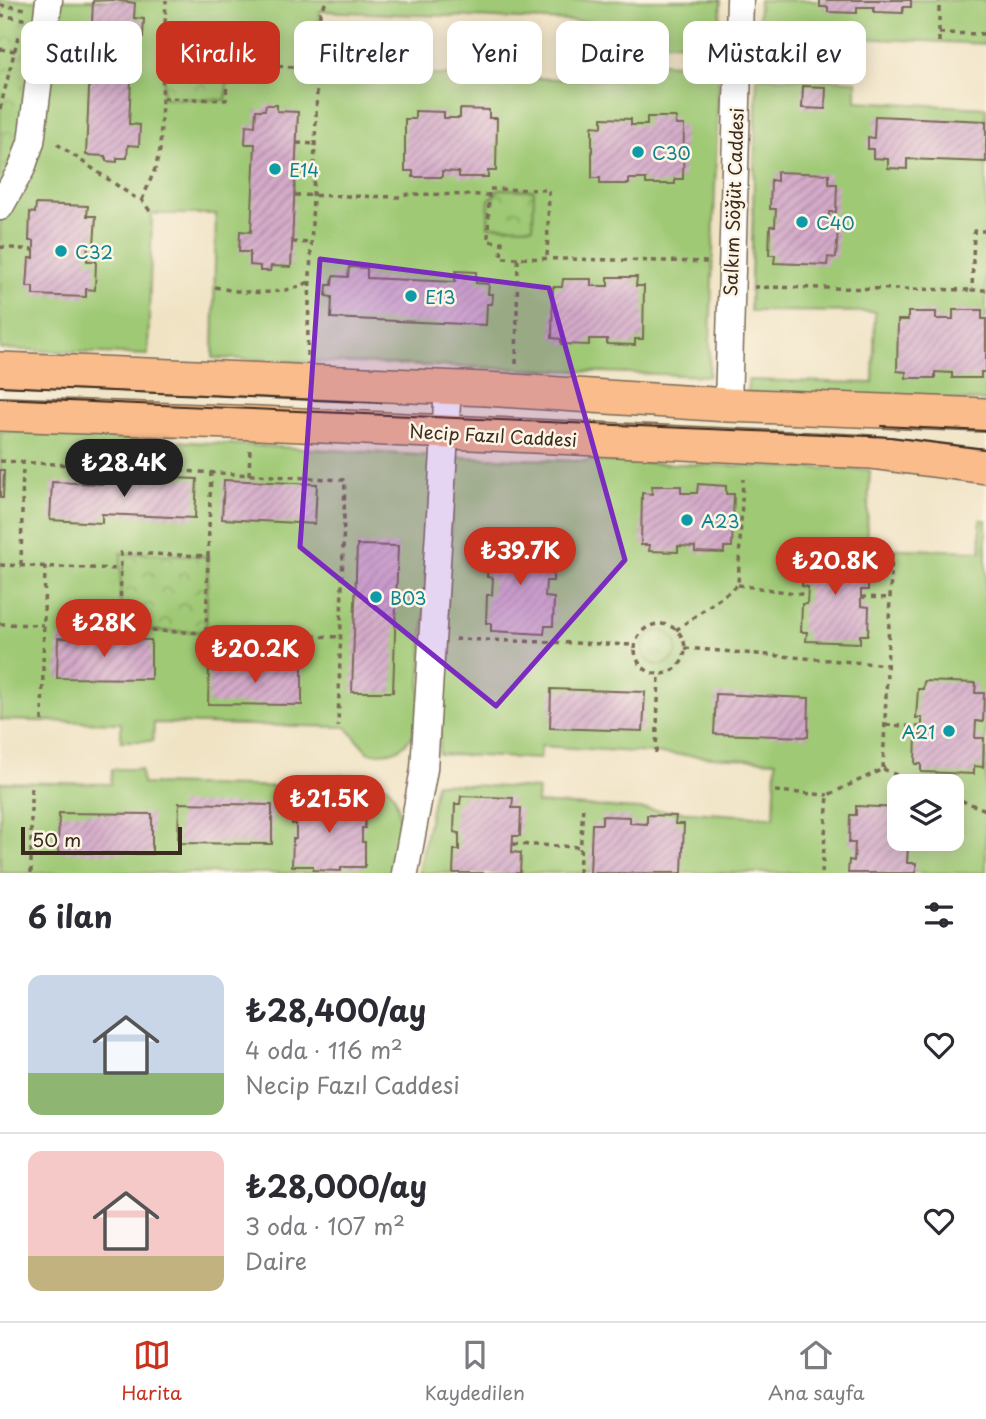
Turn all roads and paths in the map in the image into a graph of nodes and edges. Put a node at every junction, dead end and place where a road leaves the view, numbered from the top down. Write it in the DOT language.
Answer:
graph roads {
  1 [pos="49,0"];
  2 [pos="166,0"];
  3 [pos="328,0"];
  4 [pos="740,0"];
  5 [pos="939,0"];
  6 [pos="0,15"];
  7 [pos="166,21"];
  8 [pos="320,21"];
  9 [pos="20,30"];
  10 [pos="939,33"];
  11 [pos="986,34"];
  12 [pos="939,42"];
  13 [pos="0,49"];
  14 [pos="15,51"];
  15 [pos="164,84"];
  16 [pos="227,84"];
  17 [pos="318,84"];
  18 [pos="163,98"];
  19 [pos="297,143"];
  20 [pos="57,144"];
  21 [pos="316,144"];
  22 [pos="295,195"];
  23 [pos="314,195"];
  24 [pos="489,195"];
  25 [pos="142,200"];
  26 [pos="0,207"];
  27 [pos="152,214"];
  28 [pos="986,231"];
  29 [pos="292,242"];
  30 [pos="312,243"];
  31 [pos="0,247"];
  32 [pos="34,250"];
  33 [pos="518,258"];
  34 [pos="547,259"];
  35 [pos="713,262"];
  36 [pos="310,281"];
  37 [pos="215,287"];
  38 [pos="750,287"];
  39 [pos="972,290"];
  40 [pos="986,290"];
  41 [pos="306,362"];
  42 [pos="0,369"];
  43 [pos="516,369"];
  44 [pos="448,387"];
  45 [pos="728,405"];
  46 [pos="0,414"];
  47 [pos="986,415"];
  48 [pos="445,433"];
  49 [pos="132,438"];
  50 [pos="177,441"];
  51 [pos="250,458"];
  52 [pos="0,461"];
  53 [pos="23,462"];
  54 [pos="986,467"];
  55 [pos="132,468"];
  56 [pos="177,471"];
  57 [pos="211,472"];
  58 [pos="249,474"];
  59 [pos="743,479"];
  60 [pos="892,549"];
  61 [pos="208,556"];
  62 [pos="0,565"];
  63 [pos="21,565"];
  64 [pos="45,566"];
  65 [pos="121,569"];
  66 [pos="738,585"];
  67 [pos="808,595"];
  68 [pos="861,597"];
  69 [pos="890,598"];
  70 [pos="0,624"];
  71 [pos="44,625"];
  72 [pos="676,630"];
  73 [pos="206,632"];
  74 [pos="341,637"];
  75 [pos="445,639"];
  76 [pos="635,645"];
  77 [pos="685,648"];
  78 [pos="888,665"];
  79 [pos="659,674"];
  80 [pos="42,721"];
  81 [pos="885,725"];
  82 [pos="338,727"];
  83 [pos="922,727"];
  84 [pos="656,753"];
  85 [pos="883,769"];
  86 [pos="895,774"];
  87 [pos="31,783"];
  88 [pos="775,791"];
  89 [pos="828,795"];
  90 [pos="964,802"];
  91 [pos="583,805"];
  92 [pos="986,810"];
  93 [pos="513,844"];
  94 [pos="580,847"];
  95 [pos="30,873"];
  96 [pos="405,873"];
  97 [pos="579,873"];
  98 [pos="822,873"];
  1 -- 26 [label="street"];
  2 -- 7 [label="path"];
  3 -- 8 [label="path"];
  4 -- 45 [label="street, Salkım Söğüt Caddesi"];
  5 -- 10 [label="path"];
  6 -- 9 [label="path"];
  10 -- 11 [label="path"];
  10 -- 12 [label="path"];
  13 -- 14 [label="path"];
  15 -- 18 [label="path"];
  16 -- 18 [label="path"];
  17 -- 21 [label="path"];
  18 -- 25 [label="path"];
  19 -- 21 [label="path"];
  20 -- 25 [label="path"];
  21 -- 23 [label="path"];
  22 -- 23 [label="path"];
  23 -- 24 [label="path"];
  23 -- 30 [label="path"];
  24 -- 33 [label="path"];
  24 -- 34 [label="path"];
  25 -- 27 [label="path"];
  28 -- 39 [label="path"];
  29 -- 30 [label="path"];
  30 -- 36 [label="path"];
  31 -- 32 [label="path"];
  33 -- 34 [label="path"];
  33 -- 43 [label="path"];
  34 -- 35 [label="path"];
  36 -- 37 [label="path"];
  36 -- 41 [label="path"];
  38 -- 39 [label="path"];
  39 -- 40 [label="path"];
  42 -- 44 [label="main road"];
  44 -- 45 [label="main road"];
  44 -- 48 [label="street"];
  45 -- 47 [label="main road"];
  46 -- 48 [label="main road, Necip Fazıl Caddesi"];
  48 -- 54 [label="main road, Necip Fazıl Caddesi"];
  48 -- 96 [label="street"];
  49 -- 55 [label="path"];
  50 -- 56 [label="path"];
  51 -- 58 [label="path"];
  52 -- 53 [label="path"];
  53 -- 55 [label="path"];
  53 -- 63 [label="path"];
  55 -- 56 [label="path"];
  56 -- 57 [label="path"];
  57 -- 58 [label="path"];
  57 -- 61 [label="path"];
  58 -- 74 [label="path"];
  59 -- 66 [label="path"];
  60 -- 69 [label="path"];
  61 -- 65 [label="path"];
  61 -- 73 [label="path"];
  62 -- 63 [label="path"];
  63 -- 64 [label="path"];
  64 -- 65 [label="path"];
  64 -- 71 [label="path"];
  65 -- 73 [label="path"];
  66 -- 67 [label="path"];
  66 -- 72 [label="path"];
  68 -- 69 [label="path"];
  69 -- 78 [label="path"];
  70 -- 71 [label="path"];
  71 -- 80 [label="path"];
  72 -- 76 [label="path"];
  72 -- 77 [label="path"];
  73 -- 74 [label="path"];
  74 -- 82 [label="path"];
  75 -- 76 [label="path"];
  76 -- 79 [label="path"];
  77 -- 78 [label="path"];
  77 -- 79 [label="path"];
  78 -- 81 [label="path"];
  79 -- 84 [label="path"];
  81 -- 83 [label="path"];
  81 -- 85 [label="path"];
  85 -- 86 [label="path"];
  85 -- 89 [label="path"];
  87 -- 95 [label="path"];
  88 -- 89 [label="path"];
  89 -- 98 [label="path"];
  90 -- 92 [label="path"];
  91 -- 94 [label="path"];
  93 -- 94 [label="path"];
  94 -- 97 [label="path"];
}
